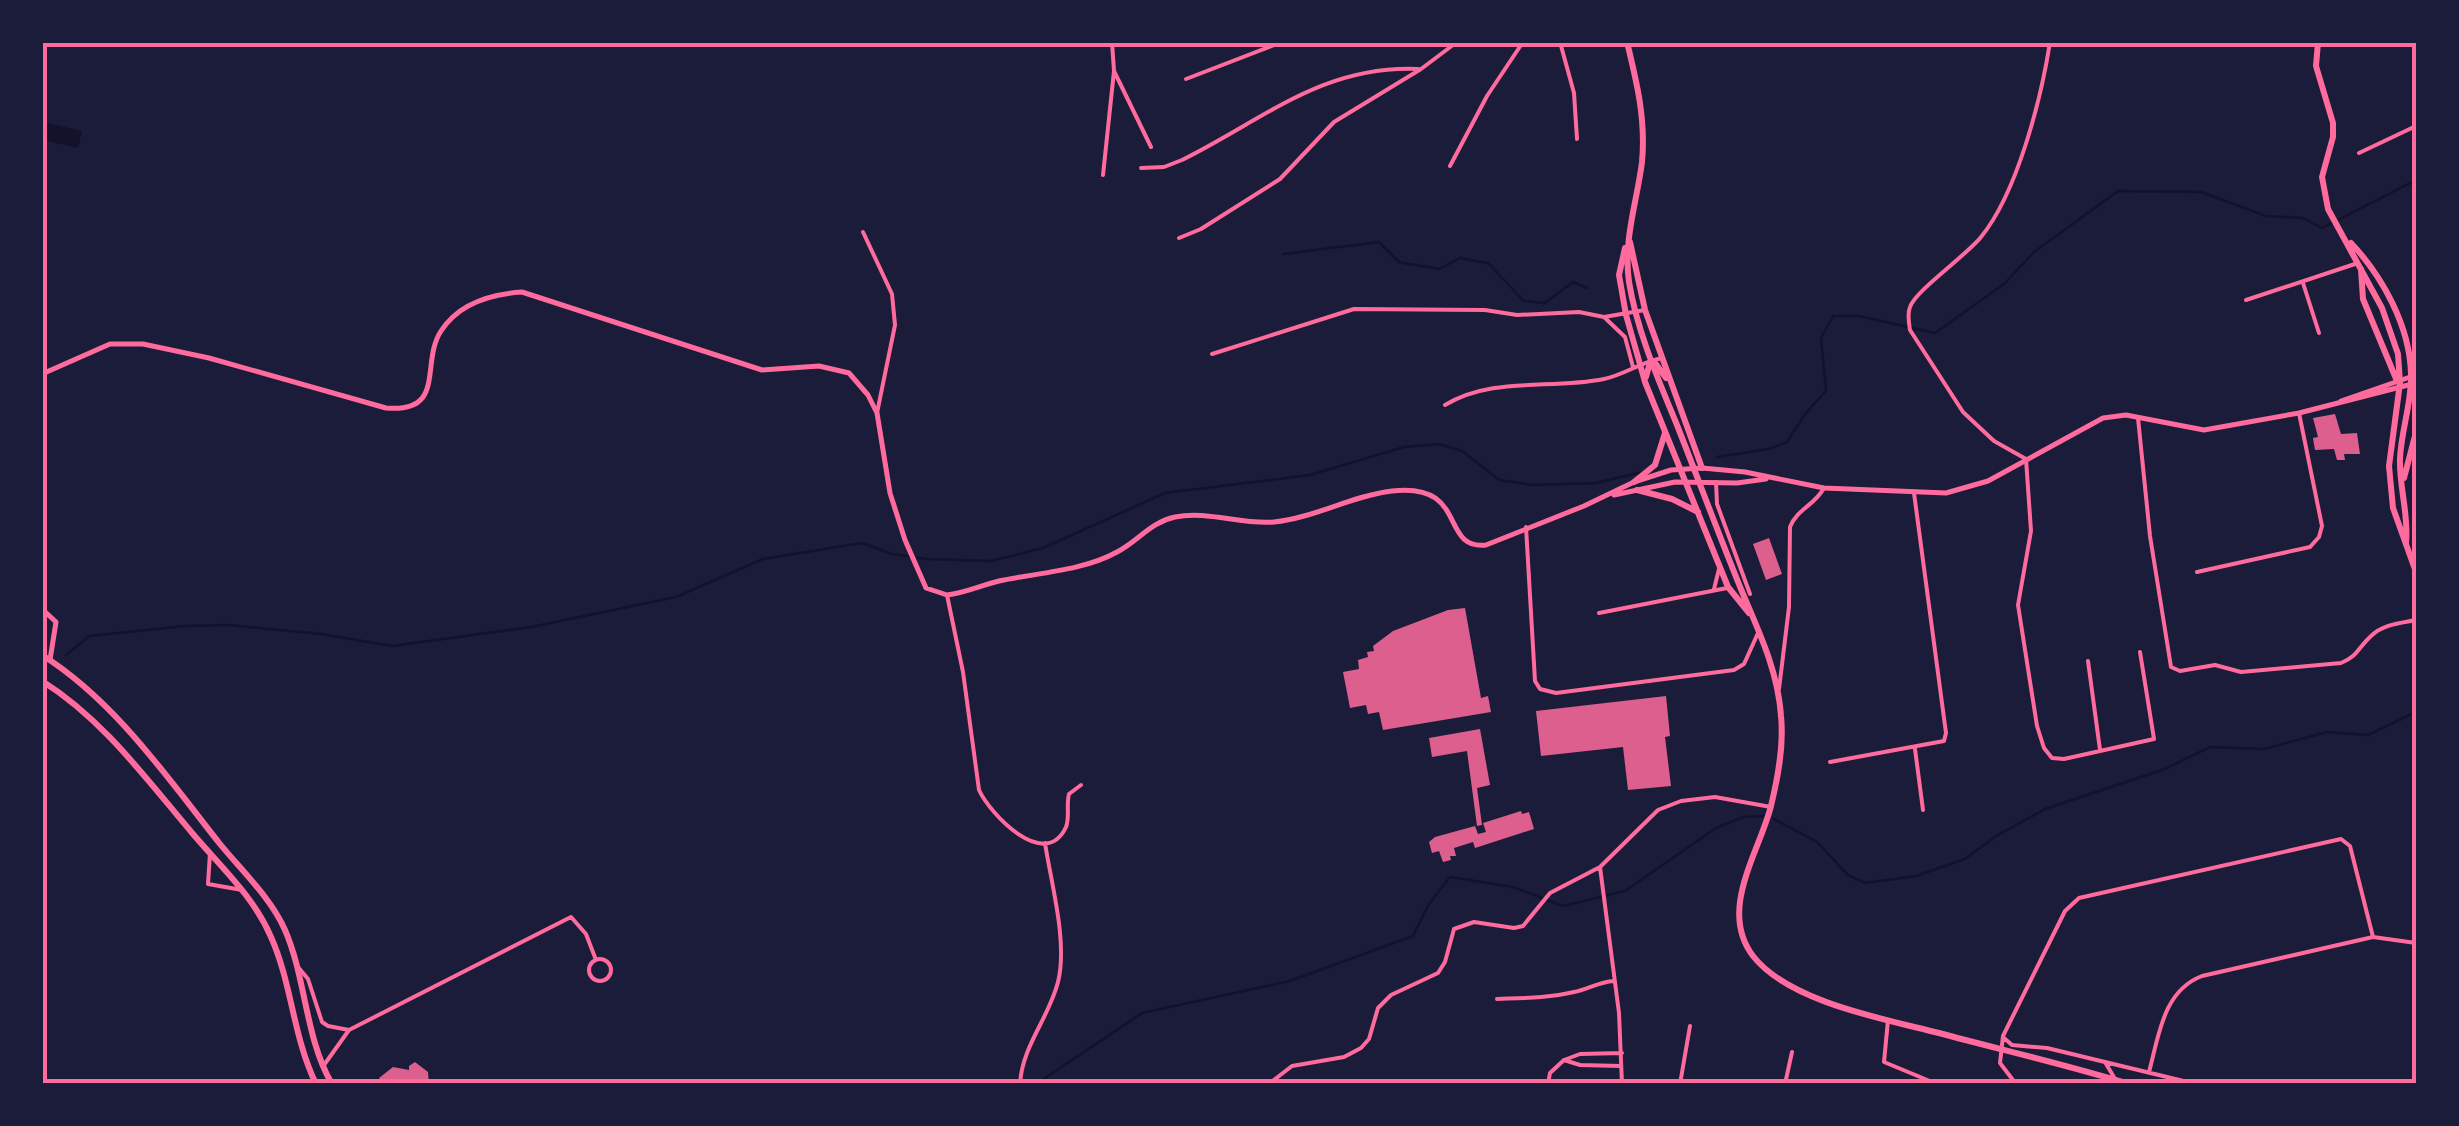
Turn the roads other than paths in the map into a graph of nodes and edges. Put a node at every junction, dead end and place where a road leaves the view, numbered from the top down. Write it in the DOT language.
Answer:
graph roads {
  1 [pos="1112,42"];
  2 [pos="1282,42"];
  3 [pos="1457,42"];
  4 [pos="1523,42"];
  5 [pos="1560,42"];
  6 [pos="1627,42"];
  7 [pos="2050,42"];
  8 [pos="2318,42"];
  9 [pos="1422,69"];
  10 [pos="1114,70"];
  11 [pos="1186,79"];
  12 [pos="2416,126"];
  13 [pos="1577,139"];
  14 [pos="1151,148"];
  15 [pos="2359,153"];
  16 [pos="1450,166"];
  17 [pos="1140,168"];
  18 [pos="1103,174"];
  19 [pos="863,232"];
  20 [pos="1628,236"];
  21 [pos="1179,238"];
  22 [pos="2346,238"];
  23 [pos="2359,266"];
  24 [pos="2303,283"];
  25 [pos="2246,300"];
  26 [pos="1644,310"];
  27 [pos="1626,315"];
  28 [pos="1604,317"];
  29 [pos="2319,333"];
  30 [pos="1212,354"];
  31 [pos="1648,363"];
  32 [pos="42,374"];
  33 [pos="2414,380"];
  34 [pos="2397,381"];
  35 [pos="1672,388"];
  36 [pos="2334,404"];
  37 [pos="1445,406"];
  38 [pos="877,413"];
  39 [pos="2299,413"];
  40 [pos="2138,417"];
  41 [pos="1666,432"];
  42 [pos="2416,432"];
  43 [pos="2026,459"];
  44 [pos="1681,468"];
  45 [pos="1702,468"];
  46 [pos="1768,478"];
  47 [pos="1686,482"];
  48 [pos="1716,482"];
  49 [pos="1636,486"];
  50 [pos="1824,488"];
  51 [pos="2401,488"];
  52 [pos="1914,493"];
  53 [pos="1700,512"];
  54 [pos="1526,527"];
  55 [pos="2406,550"];
  56 [pos="1720,566"];
  57 [pos="2197,572"];
  58 [pos="2416,572"];
  59 [pos="1728,588"];
  60 [pos="1714,589"];
  61 [pos="947,594"];
  62 [pos="1748,596"];
  63 [pos="42,609"];
  64 [pos="1599,614"];
  65 [pos="2416,620"];
  66 [pos="1758,625"];
  67 [pos="2140,652"];
  68 [pos="46,657"];
  69 [pos="2088,661"];
  70 [pos="42,682"];
  71 [pos="1779,691"];
  72 [pos="1915,749"];
  73 [pos="2100,750"];
  74 [pos="1830,762"];
  75 [pos="1080,784"];
  76 [pos="1924,810"];
  77 [pos="1769,814"];
  78 [pos="1045,842"];
  79 [pos="210,853"];
  80 [pos="1600,867"];
  81 [pos="243,890"];
  82 [pos="2373,937"];
  83 [pos="2416,943"];
  84 [pos="596,960"];
  85 [pos="296,966"];
  86 [pos="1614,981"];
  87 [pos="1497,999"];
  88 [pos="1888,1020"];
  89 [pos="1690,1026"];
  90 [pos="349,1030"];
  91 [pos="2002,1036"];
  92 [pos="1999,1050"];
  93 [pos="1792,1052"];
  94 [pos="1622,1053"];
  95 [pos="1564,1060"];
  96 [pos="2105,1062"];
  97 [pos="324,1064"];
  98 [pos="1621,1066"];
  99 [pos="2149,1072"];
  100 [pos="1270,1082"];
  101 [pos="2116,1082"];
  102 [pos="316,1084"];
  103 [pos="332,1084"];
  104 [pos="1020,1084"];
  105 [pos="1548,1084"];
  106 [pos="1622,1084"];
  107 [pos="1680,1084"];
  108 [pos="1785,1084"];
  109 [pos="1937,1084"];
  110 [pos="2016,1084"];
  111 [pos="2129,1084"];
  112 [pos="2196,1084"];
  1 -- 10 [label="street"];
  2 -- 11 [label="street"];
  3 -- 9 [label="street"];
  4 -- 16 [label="street"];
  5 -- 13 [label="street"];
  6 -- 20 [label="main road"];
  7 -- 43 [label="street"];
  8 -- 22 [label="main road"];
  9 -- 17 [label="street"];
  9 -- 21 [label="street"];
  10 -- 14 [label="street"];
  10 -- 18 [label="street"];
  12 -- 15 [label="street"];
  19 -- 38 [label="street"];
  20 -- 26 [label="main road"];
  20 -- 27 [label="main road"];
  20 -- 62 [label="main road"];
  22 -- 23 [label="main road"];
  22 -- 33 [label="main road"];
  23 -- 24 [label="street"];
  23 -- 34 [label="main road"];
  23 -- 55 [label="main road"];
  24 -- 25 [label="street"];
  24 -- 29 [label="street"];
  26 -- 27 [label="street"];
  26 -- 31 [label="main road"];
  27 -- 28 [label="street"];
  27 -- 31 [label="main road"];
  28 -- 30 [label="street"];
  28 -- 31 [label="street"];
  31 -- 35 [label="main road"];
  31 -- 35 [label="main road"];
  31 -- 37 [label="street"];
  31 -- 41 [label="main road"];
  32 -- 38 [label="street"];
  33 -- 34 [label="street"];
  33 -- 36 [label="street"];
  33 -- 51 [label="main road"];
  34 -- 36 [label="street"];
  35 -- 45 [label="main road"];
  36 -- 39 [label="street"];
  38 -- 61 [label="street"];
  39 -- 40 [label="street"];
  39 -- 57 [label="street"];
  40 -- 43 [label="street"];
  40 -- 65 [label="street"];
  41 -- 44 [label="main road"];
  41 -- 49 [label="main road"];
  42 -- 51 [label="main road"];
  43 -- 52 [label="street"];
  43 -- 73 [label="street"];
  44 -- 45 [label="street"];
  44 -- 47 [label="main road"];
  44 -- 49 [label="street"];
  45 -- 46 [label="street"];
  46 -- 48 [label="street"];
  46 -- 50 [label="street"];
  47 -- 48 [label="street"];
  47 -- 49 [label="street"];
  47 -- 53 [label="main road"];
  48 -- 62 [label="street"];
  49 -- 53 [label="main road"];
  49 -- 54 [label="street"];
  50 -- 52 [label="street"];
  50 -- 71 [label="street"];
  51 -- 55 [label="main road"];
  52 -- 72 [label="street"];
  53 -- 56 [label="main road"];
  54 -- 61 [label="street"];
  54 -- 66 [label="street"];
  55 -- 58 [label="main road"];
  56 -- 59 [label="main road"];
  56 -- 60 [label="street"];
  59 -- 60 [label="street"];
  59 -- 66 [label="main road"];
  60 -- 64 [label="street"];
  61 -- 78 [label="street"];
  62 -- 66 [label="main road"];
  63 -- 68 [label="street"];
  66 -- 71 [label="main road"];
  67 -- 73 [label="street"];
  68 -- 85 [label="main road"];
  69 -- 73 [label="street"];
  70 -- 79 [label="main road"];
  71 -- 77 [label="main road"];
  72 -- 74 [label="street"];
  72 -- 76 [label="street"];
  75 -- 78 [label="street"];
  77 -- 80 [label="street"];
  77 -- 88 [label="main road"];
  78 -- 104 [label="street"];
  79 -- 81 [label="main road"];
  79 -- 81 [label="street"];
  80 -- 86 [label="street"];
  80 -- 100 [label="street"];
  81 -- 102 [label="main road"];
  82 -- 83 [label="street"];
  82 -- 91 [label="street"];
  82 -- 99 [label="street"];
  84 -- 84 [label="street"];
  84 -- 90 [label="street"];
  85 -- 90 [label="street"];
  85 -- 97 [label="main road"];
  86 -- 87 [label="street"];
  86 -- 94 [label="street"];
  88 -- 92 [label="main road"];
  88 -- 109 [label="street"];
  89 -- 107 [label="street"];
  90 -- 97 [label="street"];
  91 -- 92 [label="street"];
  91 -- 96 [label="street"];
  92 -- 101 [label="main road"];
  92 -- 110 [label="street"];
  93 -- 108 [label="street"];
  94 -- 95 [label="street"];
  94 -- 98 [label="street"];
  95 -- 98 [label="street"];
  95 -- 105 [label="street"];
  96 -- 99 [label="street"];
  96 -- 101 [label="street"];
  97 -- 103 [label="main road"];
  98 -- 106 [label="street"];
  99 -- 112 [label="street"];
  101 -- 111 [label="main road"];
}
